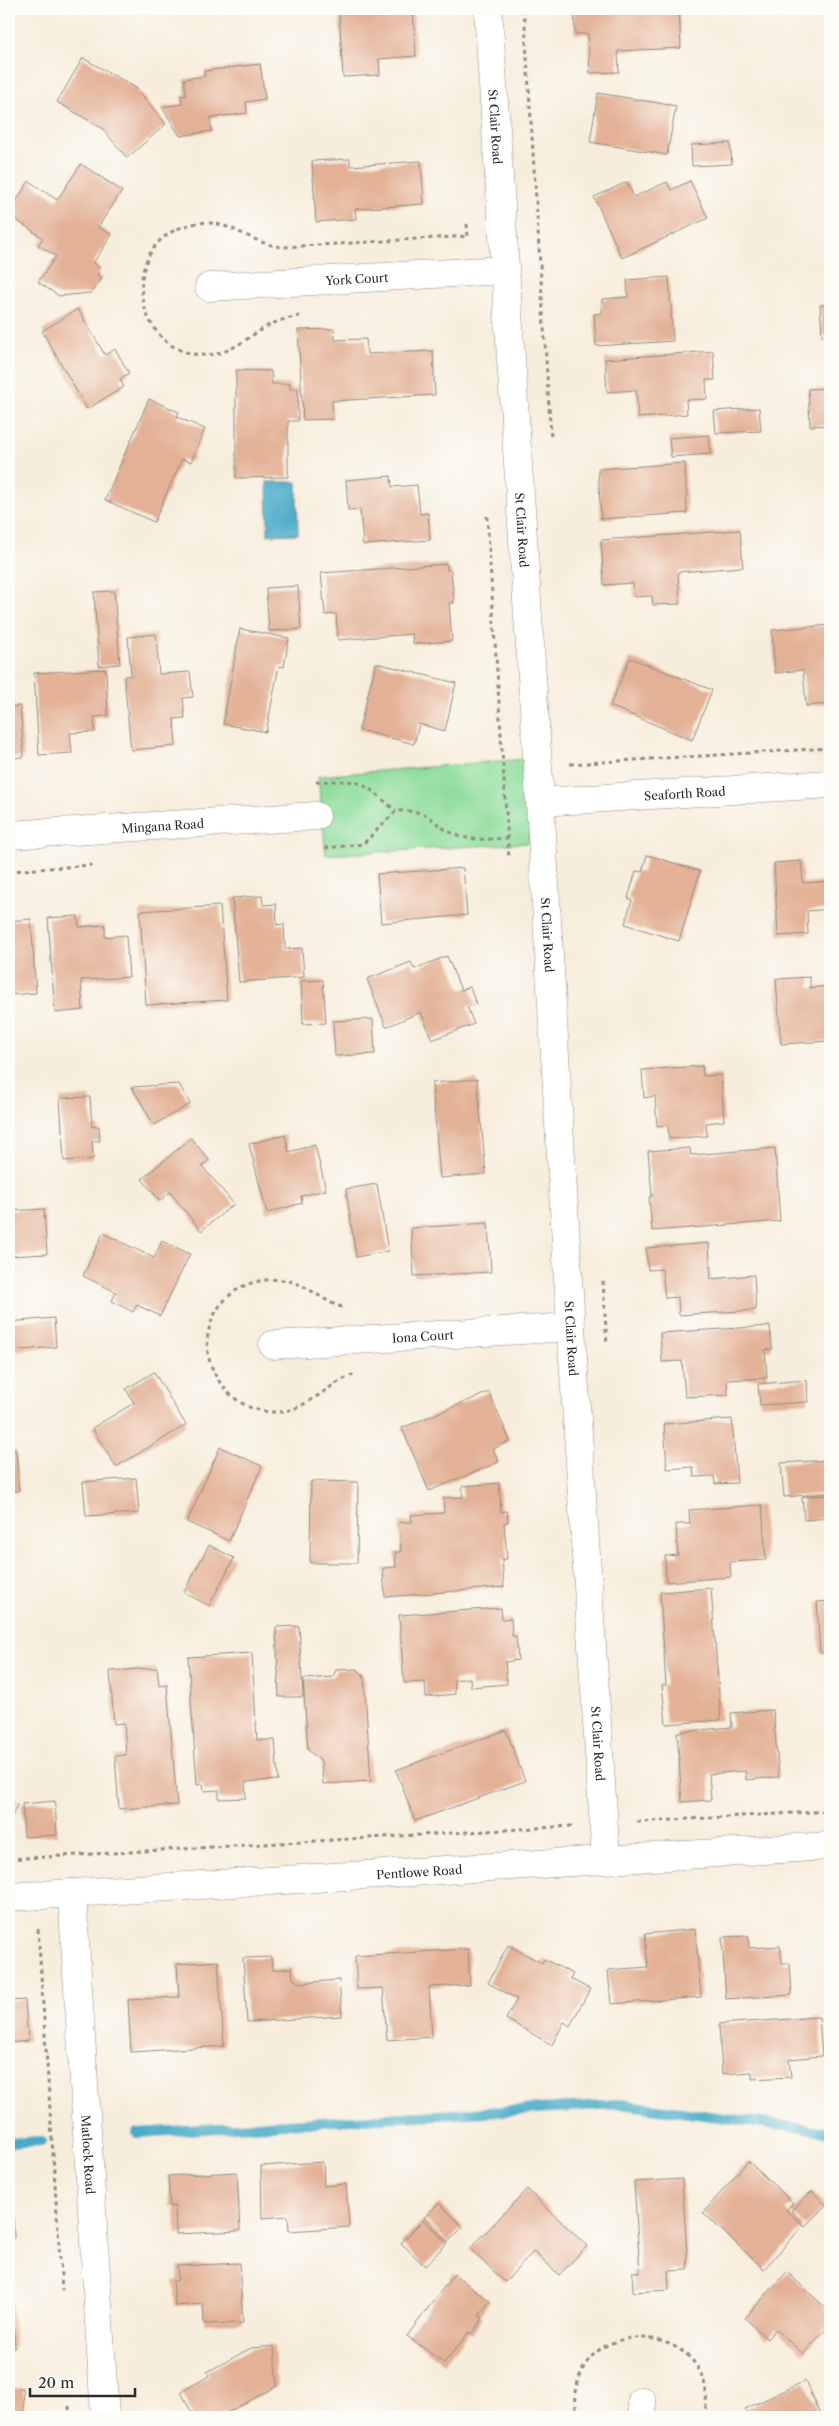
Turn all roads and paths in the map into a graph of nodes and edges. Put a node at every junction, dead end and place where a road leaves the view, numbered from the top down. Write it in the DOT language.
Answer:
graph roads {
  1 [pos="488,9"];
  2 [pos="524,9"];
  3 [pos="504,270"];
  4 [pos="209,287"];
  5 [pos="552,446"];
  6 [pos="486,512"];
  7 [pos="830,748"];
  8 [pos="571,754"];
  9 [pos="572,764"];
  10 [pos="562,765"];
  11 [pos="572,774"];
  12 [pos="830,784"];
  13 [pos="540,802"];
  14 [pos="316,816"];
  15 [pos="9,835"];
  16 [pos="509,868"];
  17 [pos="603,1278"];
  18 [pos="571,1328"];
  19 [pos="273,1345"];
  20 [pos="607,1348"];
  21 [pos="830,1811"];
  22 [pos="636,1812"];
  23 [pos="628,1822"];
  24 [pos="636,1822"];
  25 [pos="580,1825"];
  26 [pos="830,1846"];
  27 [pos="9,1859"];
  28 [pos="606,1859"];
  29 [pos="72,1893"];
  30 [pos="9,1897"];
  31 [pos="38,1929"];
  32 [pos="62,2292"];
  33 [pos="69,2398"];
  34 [pos="70,2417"];
  35 [pos="105,2417"];
  36 [pos="577,2417"];
  37 [pos="704,2417"];
  1 -- 3 [label="street, St Clair Road"];
  2 -- 5 [label="path"];
  3 -- 4 [label="street, York Court"];
  3 -- 13 [label="street, St Clair Road"];
  6 -- 16 [label="path"];
  7 -- 9 [label="path"];
  8 -- 9 [label="path"];
  9 -- 10 [label="path"];
  9 -- 11 [label="path"];
  12 -- 13 [label="street, Seaforth Road"];
  13 -- 18 [label="street, St Clair Road"];
  14 -- 15 [label="street, Mingana Road"];
  17 -- 20 [label="path"];
  18 -- 19 [label="street, Iona Court"];
  18 -- 28 [label="street, St Clair Road"];
  21 -- 24 [label="path"];
  22 -- 24 [label="path"];
  23 -- 24 [label="path"];
  25 -- 27 [label="path"];
  26 -- 28 [label="street, Pentlowe Road"];
  28 -- 29 [label="street, Pentlowe Road"];
  29 -- 30 [label="street, Pentlowe Road"];
  29 -- 35 [label="street, Matlock Road"];
  31 -- 32 [label="path"];
  33 -- 34 [label="path"];
  36 -- 37 [label="path"];
}
